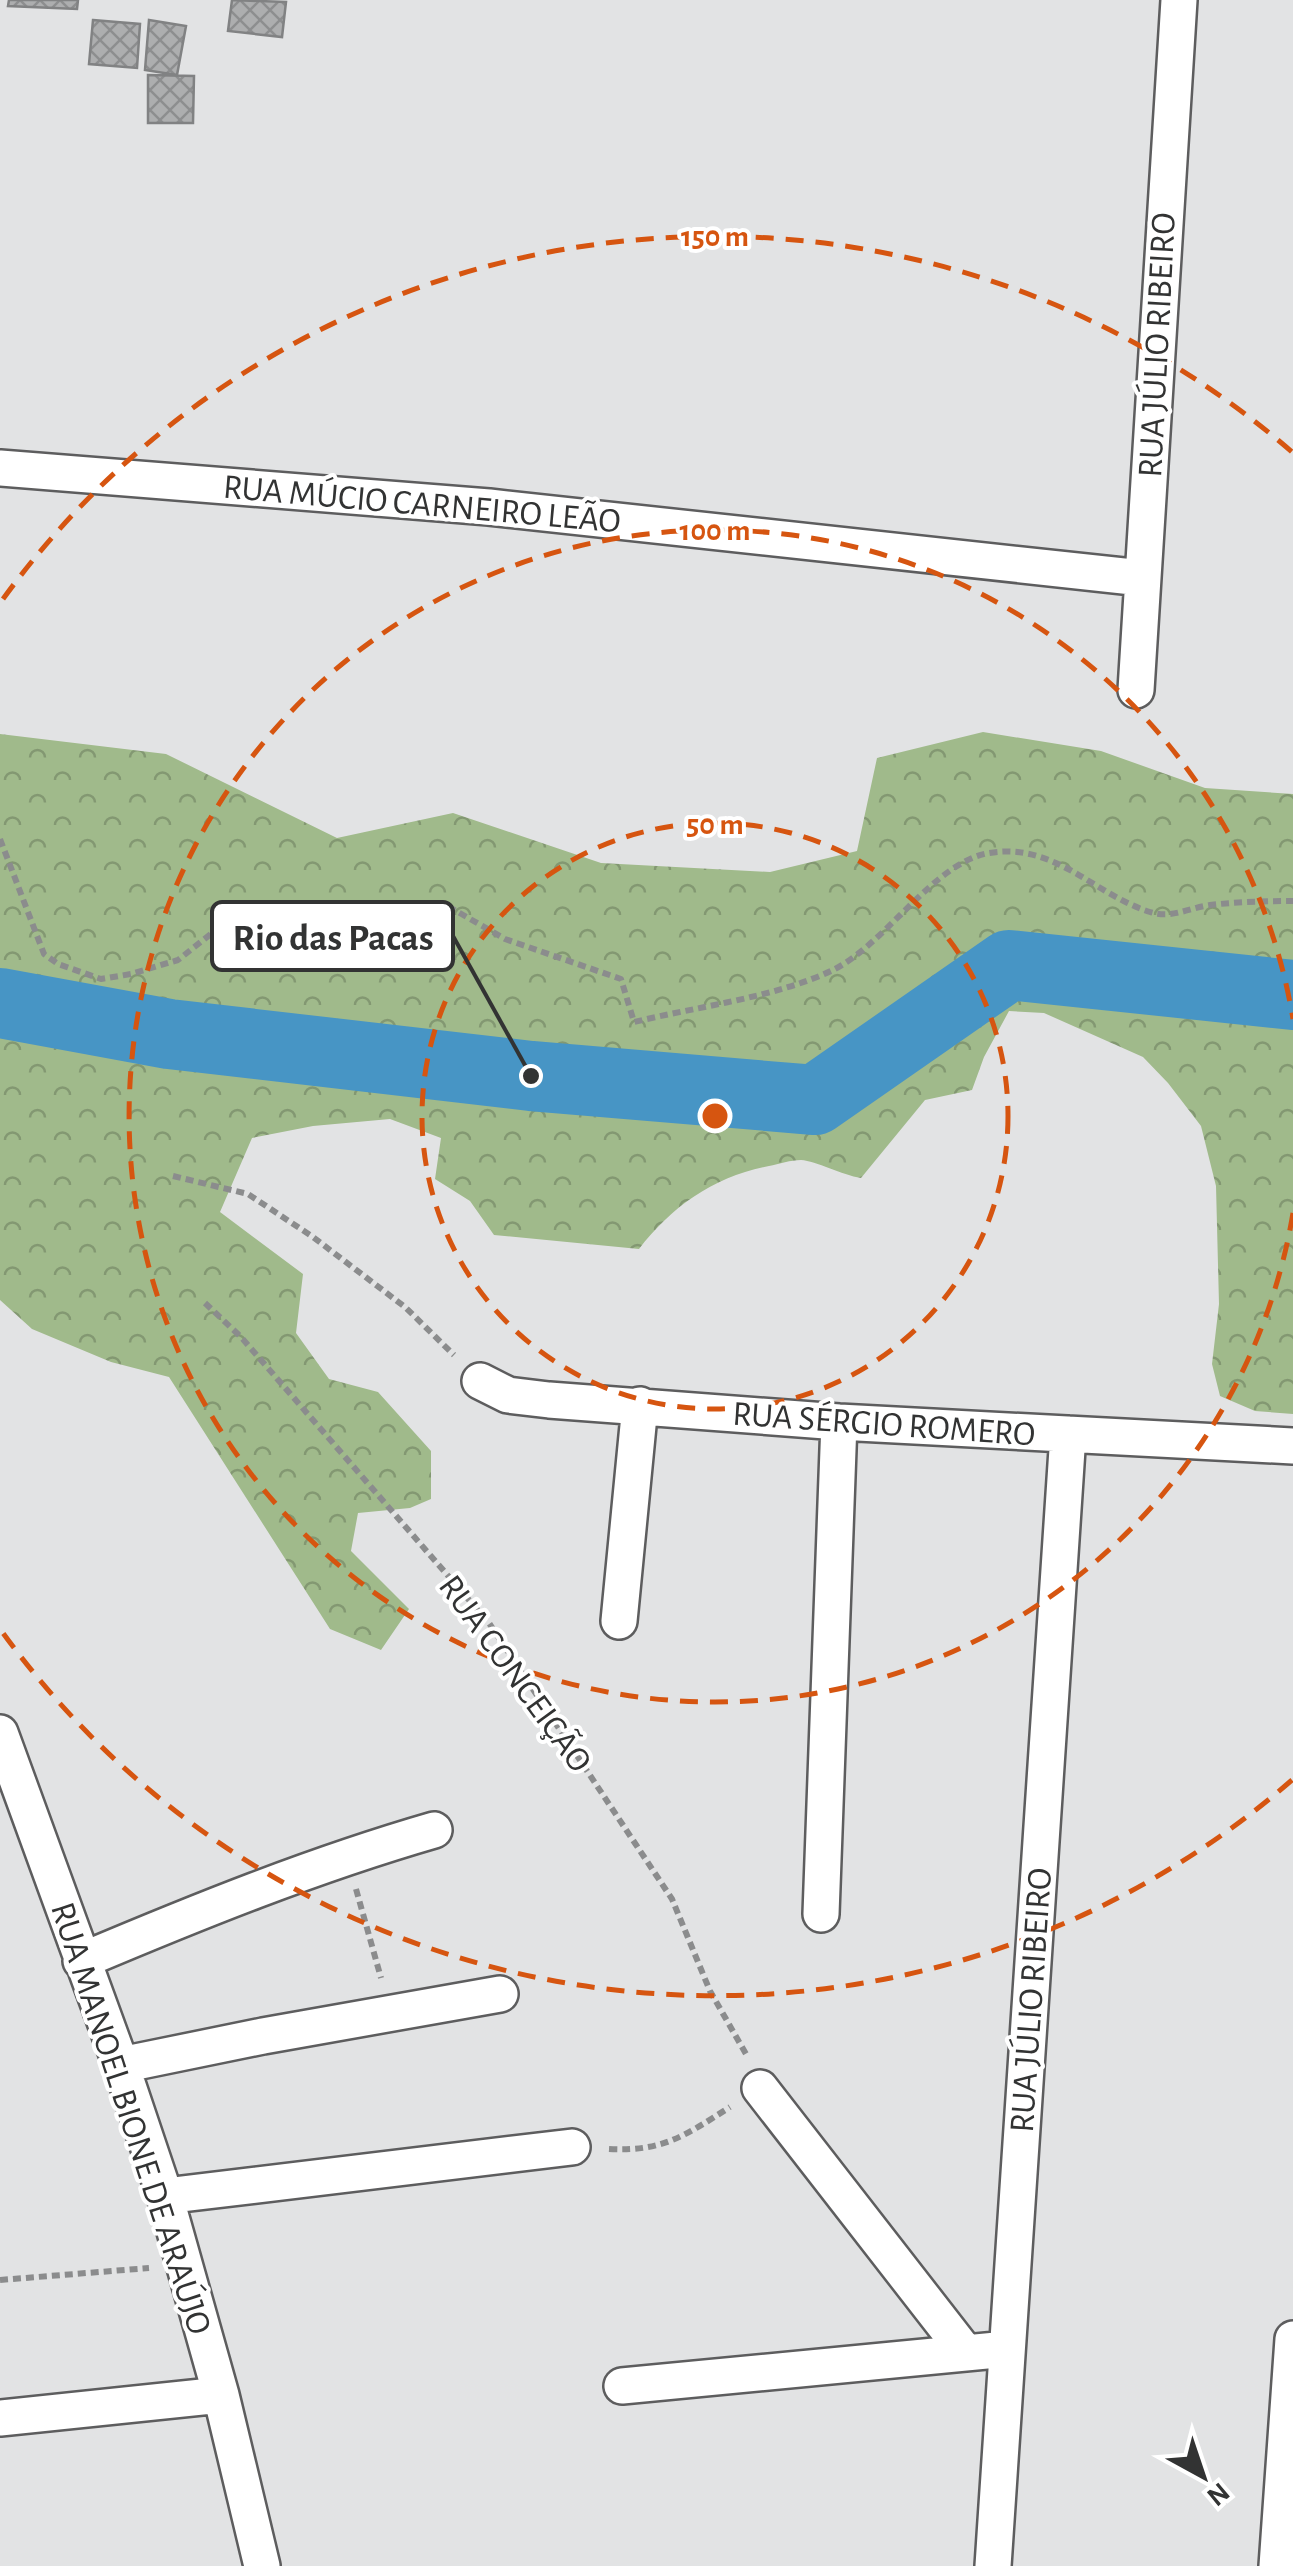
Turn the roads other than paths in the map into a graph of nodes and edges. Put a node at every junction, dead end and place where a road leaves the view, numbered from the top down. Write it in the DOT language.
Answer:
graph roads {
  1 [pos="1180,0"];
  2 [pos="0,468"];
  3 [pos="1142,578"];
  4 [pos="1136,690"];
  5 [pos="480,1381"];
  6 [pos="640,1405"];
  7 [pos="839,1422"];
  8 [pos="1068,1434"];
  9 [pos="1293,1446"];
  10 [pos="620,1621"];
  11 [pos="0,1733"];
  12 [pos="434,1830"];
  13 [pos="821,1914"];
  14 [pos="81,1961"];
  15 [pos="500,1994"];
  16 [pos="121,2065"];
  17 [pos="760,2088"];
  18 [pos="572,2147"];
  19 [pos="165,2196"];
  20 [pos="1293,2339"];
  21 [pos="1007,2350"];
  22 [pos="966,2353"];
  23 [pos="622,2386"];
  24 [pos="221,2395"];
  25 [pos="0,2418"];
  26 [pos="262,2566"];
  27 [pos="993,2566"];
  28 [pos="1276,2566"];
  1 -- 3 [label="street, RUA JÚLIO RIBEIRO"];
  2 -- 3 [label="street, RUA MÚCIO CARNEIRO LEÃO"];
  3 -- 4 [label="street, RUA JÚLIO RIBEIRO"];
  5 -- 6 [label="street, RUA SÉRGIO ROMERO"];
  6 -- 7 [label="street, RUA SÉRGIO ROMERO"];
  6 -- 10 [label="street"];
  7 -- 8 [label="street, RUA SÉRGIO ROMERO"];
  7 -- 13 [label="street"];
  8 -- 9 [label="street, RUA SÉRGIO ROMERO"];
  8 -- 21 [label="street, RUA JÚLIO RIBEIRO"];
  11 -- 14 [label="street, RUA MANOEL BIONE DE ARAÚJO"];
  12 -- 14 [label="street"];
  14 -- 16 [label="street, RUA MANOEL BIONE DE ARAÚJO"];
  15 -- 16 [label="street"];
  16 -- 19 [label="street, RUA MANOEL BIONE DE ARAÚJO"];
  17 -- 22 [label="street"];
  18 -- 19 [label="street"];
  19 -- 24 [label="street, RUA MANOEL BIONE DE ARAÚJO"];
  20 -- 28 [label="street"];
  21 -- 22 [label="street"];
  21 -- 27 [label="street, RUA JÚLIO RIBEIRO"];
  22 -- 23 [label="street"];
  24 -- 25 [label="street"];
  24 -- 26 [label="street, RUA MANOEL BIONE DE ARAÚJO"];
}
